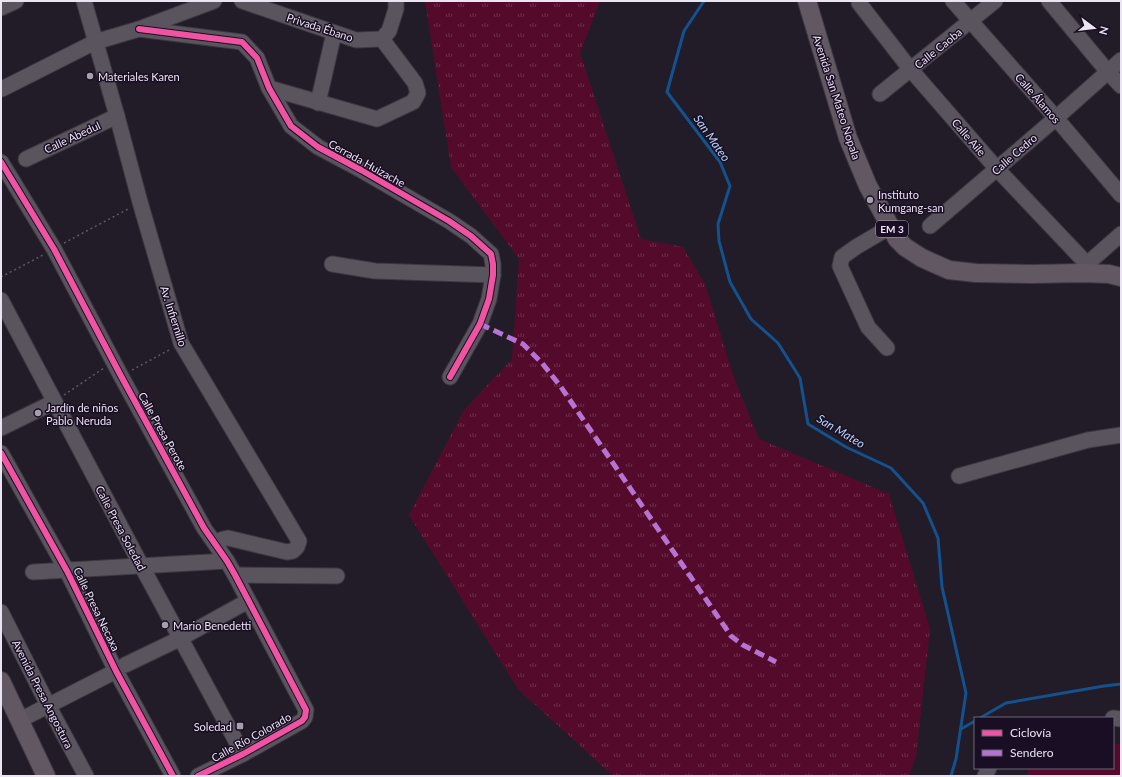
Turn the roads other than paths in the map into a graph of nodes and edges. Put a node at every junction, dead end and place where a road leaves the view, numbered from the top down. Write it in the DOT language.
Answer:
graph roads {
  1 [pos="16,1"];
  2 [pos="84,1"];
  3 [pos="214,1"];
  4 [pos="242,1"];
  5 [pos="396,1"];
  6 [pos="807,1"];
  7 [pos="953,1"];
  8 [pos="994,1"];
  9 [pos="1050,1"];
  10 [pos="860,3"];
  11 [pos="1,8"];
  12 [pos="970,21"];
  13 [pos="139,29"];
  14 [pos="334,33"];
  15 [pos="382,39"];
  16 [pos="95,42"];
  17 [pos="1121,60"];
  18 [pos="911,70"];
  19 [pos="1108,72"];
  20 [pos="1121,86"];
  21 [pos="269,88"];
  22 [pos="2,89"];
  23 [pos="880,94"];
  24 [pos="318,103"];
  25 [pos="117,116"];
  26 [pos="1056,118"];
  27 [pos="26,159"];
  28 [pos="1,162"];
  29 [pos="997,169"];
  30 [pos="1121,195"];
  31 [pos="890,226"];
  32 [pos="930,226"];
  33 [pos="1121,234"];
  34 [pos="332,264"];
  35 [pos="1085,269"];
  36 [pos="493,275"];
  37 [pos="1121,277"];
  38 [pos="1,300"];
  39 [pos="886,348"];
  40 [pos="450,377"];
  41 [pos="54,402"];
  42 [pos="1,428"];
  43 [pos="1121,435"];
  44 [pos="1,453"];
  45 [pos="959,476"];
  46 [pos="215,543"];
  47 [pos="227,561"];
  48 [pos="141,565"];
  49 [pos="67,571"];
  50 [pos="33,572"];
  51 [pos="235,575"];
  52 [pos="337,576"];
  53 [pos="248,601"];
  54 [pos="1,612"];
  55 [pos="181,638"];
  56 [pos="121,668"];
  57 [pos="1,681"];
  58 [pos="48,706"];
  59 [pos="306,710"];
  60 [pos="20,720"];
  61 [pos="244,754"];
  62 [pos="46,776"];
  63 [pos="86,776"];
  64 [pos="173,776"];
  65 [pos="198,776"];
  1 -- 11 [label="street"];
  2 -- 16 [label="street, Av. Infiernillo"];
  3 -- 13 [label="street"];
  4 -- 14 [label="street, Privada Ébano"];
  5 -- 15 [label="street"];
  6 -- 31 [label="main road, Avenida San Mateo Nopala / EM 3"];
  7 -- 12 [label="street, Calle Álamos"];
  8 -- 12 [label="street, Calle Caoba"];
  9 -- 19 [label="street"];
  10 -- 18 [label="street, Calle Aile"];
  12 -- 18 [label="street, Calle Caoba"];
  12 -- 26 [label="street, Calle Álamos"];
  13 -- 16 [label="street"];
  13 -- 21 [label="street, Cerrada Huizache"];
  14 -- 15 [label="street, Privada Ébano"];
  14 -- 24 [label="street"];
  15 -- 24 [label="street"];
  16 -- 22 [label="street"];
  16 -- 25 [label="street, Av. Infiernillo"];
  17 -- 19 [label="street, Calle Cedro"];
  18 -- 23 [label="street, Calle Caoba"];
  18 -- 29 [label="street, Calle Aile"];
  19 -- 20 [label="street"];
  19 -- 26 [label="street, Calle Cedro"];
  21 -- 24 [label="street"];
  21 -- 36 [label="street, Cerrada Huizache"];
  25 -- 27 [label="street, Calle Abedul"];
  25 -- 46 [label="street, Av. Infiernillo"];
  26 -- 29 [label="street, Calle Cedro"];
  26 -- 30 [label="street, Calle Álamos"];
  28 -- 46 [label="street, Calle Presa Perote"];
  29 -- 32 [label="street, Calle Cedro"];
  29 -- 35 [label="street, Calle Aile"];
  31 -- 35 [label="main road, Avenida San Mateo Nopala / EM 3"];
  31 -- 39 [label="street"];
  33 -- 35 [label="street"];
  34 -- 36 [label="street"];
  35 -- 37 [label="main road, Avenida San Mateo Nopala / EM 3"];
  36 -- 40 [label="street, Cerrada Huizache"];
  38 -- 41 [label="street, Calle Presa Soledad"];
  41 -- 42 [label="street"];
  41 -- 48 [label="street, Calle Presa Soledad"];
  43 -- 45 [label="street"];
  44 -- 49 [label="street, Calle Presa Necaxa"];
  46 -- 47 [label="street, Calle Presa Perote"];
  47 -- 48 [label="street"];
  47 -- 51 [label="street, Calle Presa Perote"];
  48 -- 49 [label="street"];
  48 -- 55 [label="street, Calle Presa Soledad"];
  49 -- 50 [label="street"];
  49 -- 56 [label="street, Calle Presa Necaxa"];
  51 -- 52 [label="street"];
  51 -- 53 [label="street, Calle Presa Perote"];
  53 -- 55 [label="street"];
  53 -- 59 [label="street, Calle Presa Perote"];
  54 -- 58 [label="street, Avenida Presa Angostura"];
  55 -- 56 [label="street"];
  55 -- 61 [label="street, Calle Presa Soledad"];
  56 -- 58 [label="street"];
  56 -- 64 [label="street, Calle Presa Necaxa"];
  57 -- 60 [label="main road"];
  58 -- 60 [label="street"];
  58 -- 63 [label="street, Avenida Presa Angostura"];
  59 -- 61 [label="street, Calle Río Colorado"];
  60 -- 62 [label="main road"];
  61 -- 65 [label="street, Calle Río Colorado"];
}
